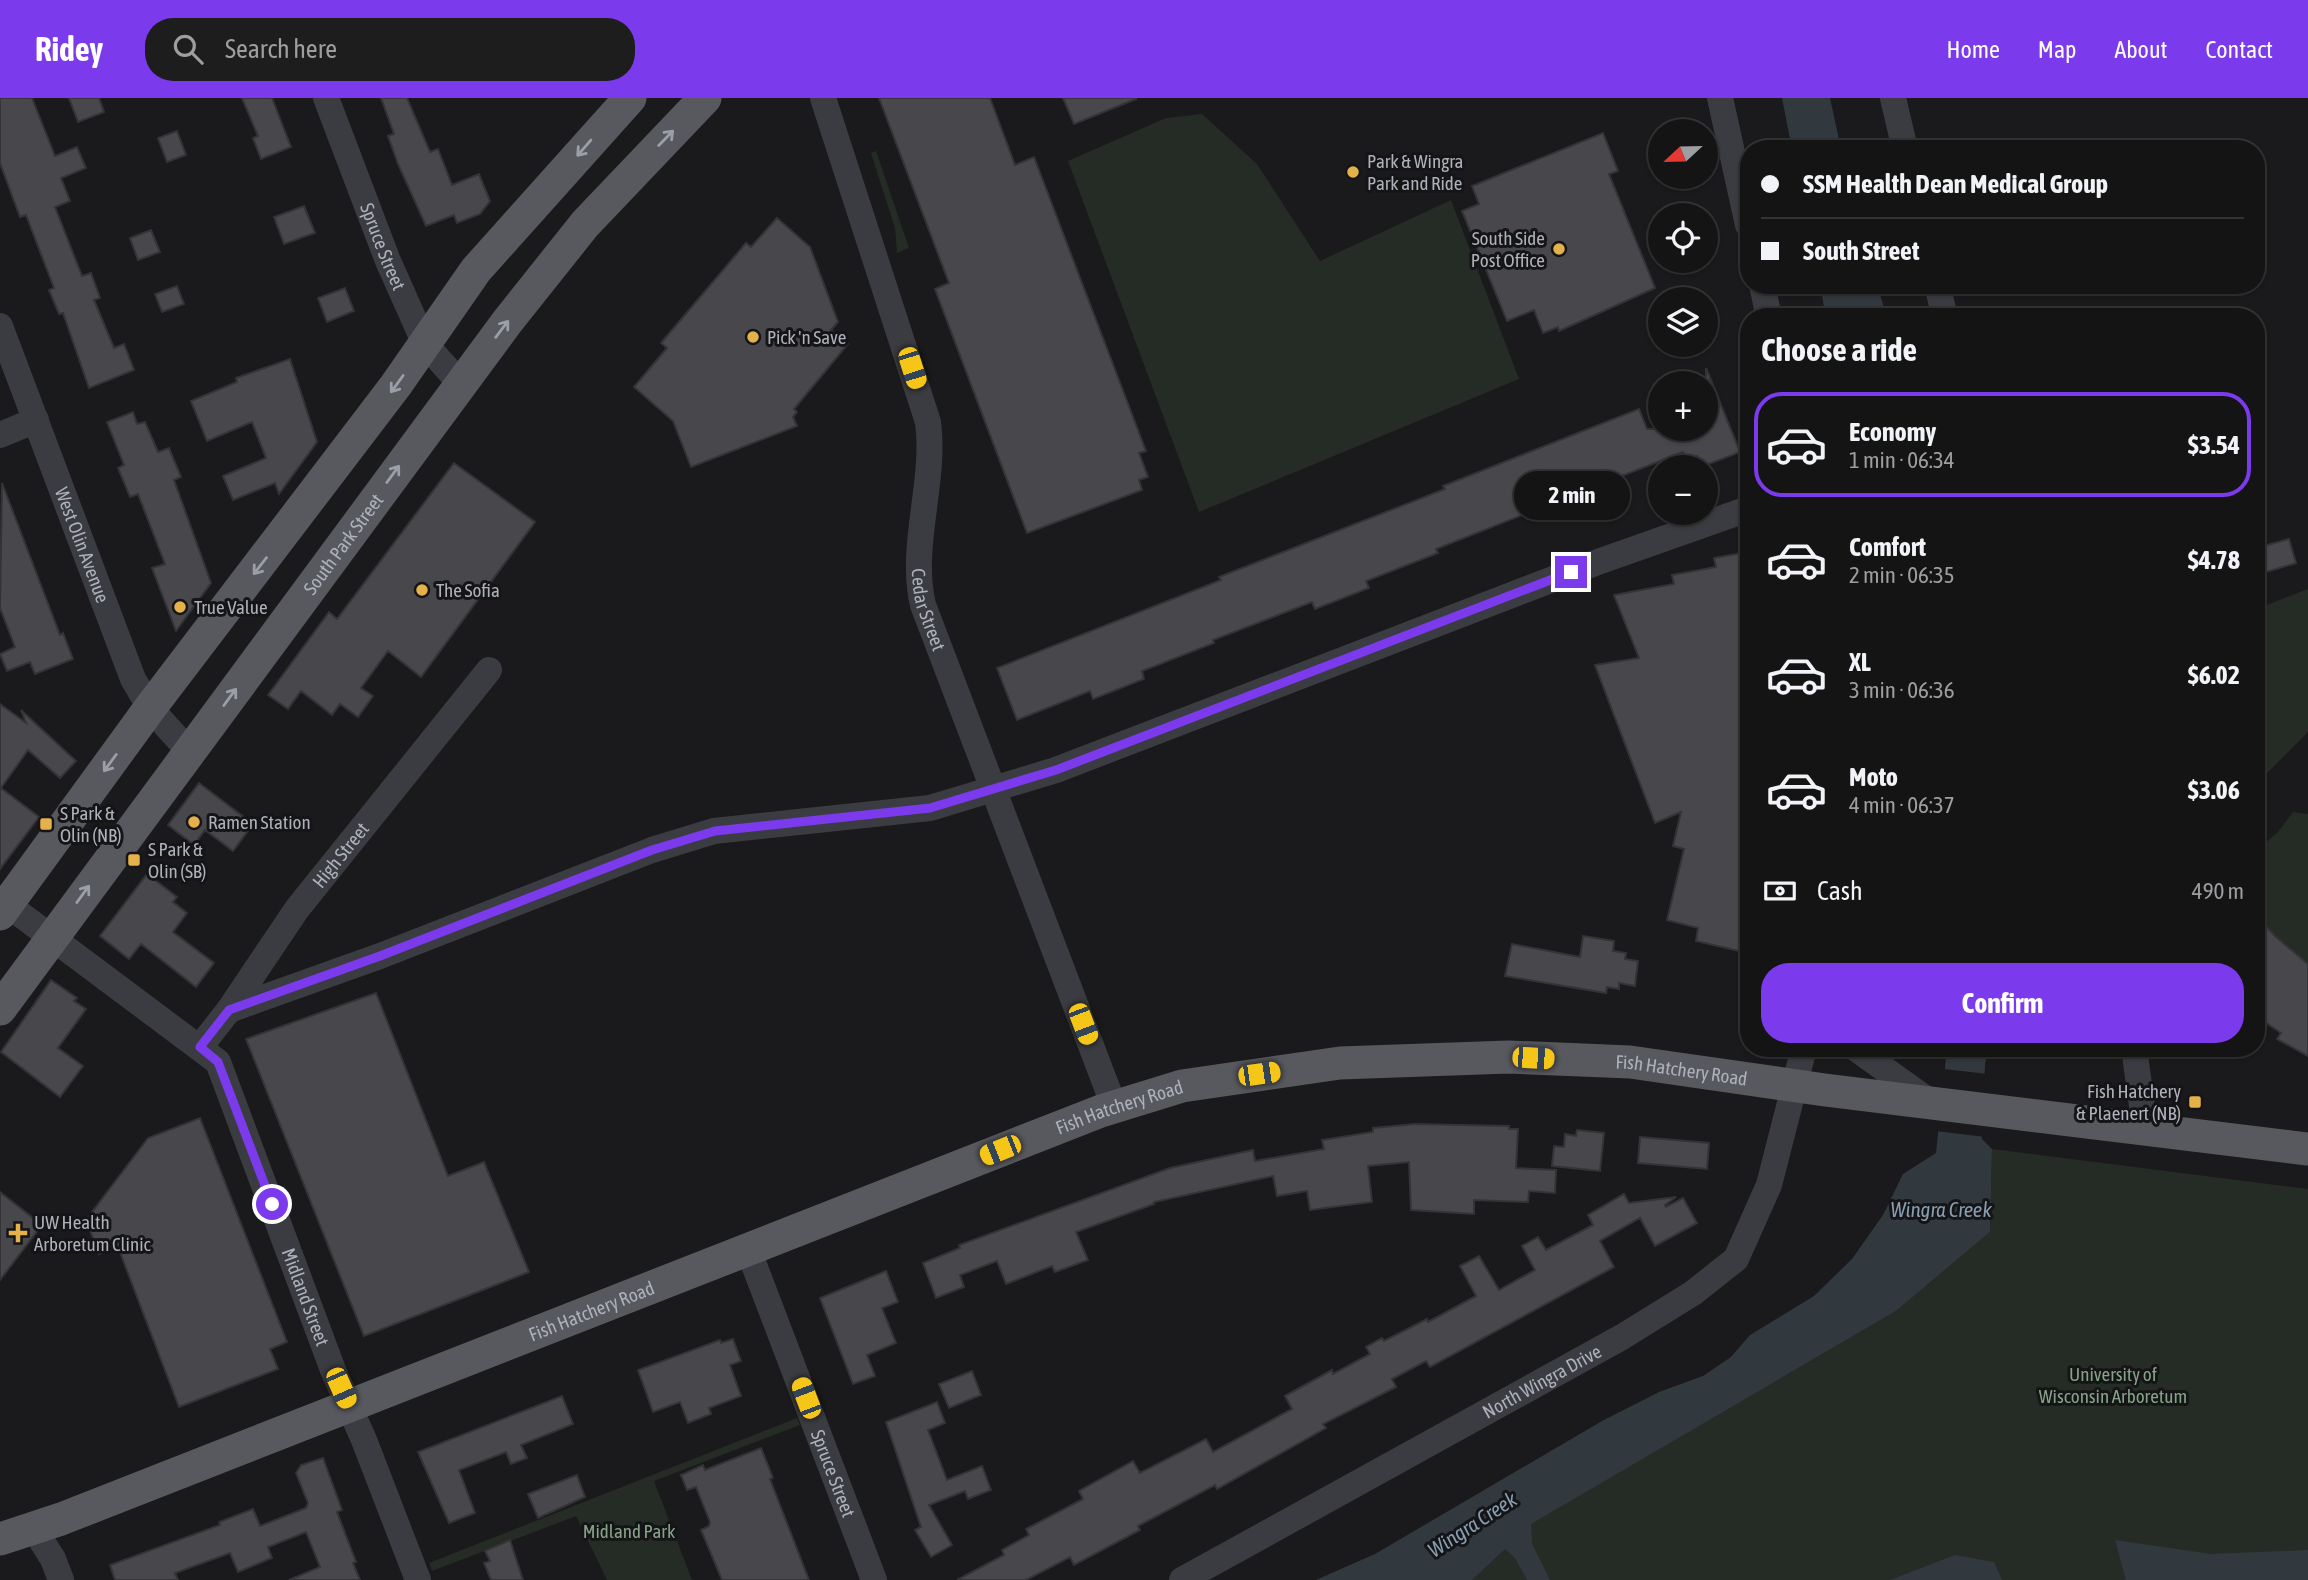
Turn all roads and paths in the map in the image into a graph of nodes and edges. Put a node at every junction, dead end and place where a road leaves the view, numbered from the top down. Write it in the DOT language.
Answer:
graph roads {
  1 [pos="326,98"];
  2 [pos="630,98"];
  3 [pos="705,98"];
  4 [pos="823,98"];
  5 [pos="1720,98"];
  6 [pos="1893,98"];
  7 [pos="1903,140"];
  8 [pos="1740,189"];
  9 [pos="0,326"];
  10 [pos="425,344"];
  11 [pos="460,383"];
  12 [pos="36,420"];
  13 [pos="0,435"];
  14 [pos="1740,512"];
  15 [pos="489,670"];
  16 [pos="150,708"];
  17 [pos="188,750"];
  18 [pos="991,789"];
  19 [pos="4,909"];
  20 [pos="52,938"];
  21 [pos="0,1009"];
  22 [pos="229,1010"];
  23 [pos="200,1047"];
  24 [pos="1802,1057"];
  25 [pos="1868,1057"];
  26 [pos="2135,1057"];
  27 [pos="1795,1086"];
  28 [pos="1929,1101"];
  29 [pos="1114,1106"];
  30 [pos="2146,1128"];
  31 [pos="2308,1149"];
  32 [pos="748,1249"];
  33 [pos="349,1406"];
  34 [pos="33,1527"];
  35 [pos="0,1539"];
  36 [pos="61,1580"];
  37 [pos="418,1580"];
  38 [pos="874,1580"];
  39 [pos="1182,1580"];
  1 -- 10 [label="street, Spruce Street"];
  2 -- 10 [label="main road, one-way"];
  11 -- 3 [label="main road, South Park Street, one-way"];
  4 -- 18 [label="street, Cedar Street"];
  5 -- 8 [label="street"];
  6 -- 7 [label="street"];
  9 -- 12 [label="street, West Olin Avenue"];
  10 -- 11 [label="street, Spruce Street"];
  10 -- 16 [label="main road, one-way"];
  17 -- 11 [label="main road, South Park Street, one-way"];
  12 -- 13 [label="street"];
  12 -- 16 [label="street, West Olin Avenue"];
  14 -- 18 [label="street"];
  15 -- 22 [label="street, High Street"];
  16 -- 17 [label="street, West Olin Avenue"];
  16 -- 19 [label="main road, one-way"];
  20 -- 17 [label="main road, South Park Street, one-way"];
  18 -- 22 [label="street"];
  18 -- 29 [label="street, Cedar Street"];
  19 -- 20 [label="street, Midland Street"];
  20 -- 21 [label="main road, South Park Street"];
  20 -- 23 [label="street, Midland Street"];
  22 -- 23 [label="street, High Street"];
  23 -- 33 [label="street, Midland Street"];
  24 -- 27 [label="street, North Wingra Drive"];
  25 -- 28 [label="street"];
  26 -- 30 [label="street"];
  27 -- 28 [label="main road, Fish Hatchery Road"];
  27 -- 29 [label="main road, Fish Hatchery Road"];
  27 -- 39 [label="street, North Wingra Drive"];
  28 -- 30 [label="main road, Fish Hatchery Road"];
  29 -- 32 [label="main road, Fish Hatchery Road"];
  30 -- 31 [label="main road, Fish Hatchery Road"];
  32 -- 33 [label="main road, Fish Hatchery Road"];
  32 -- 38 [label="street, Spruce Street"];
  33 -- 34 [label="main road, Fish Hatchery Road"];
  33 -- 37 [label="street, Midland Street"];
  34 -- 35 [label="main road, Fish Hatchery Road"];
  34 -- 36 [label="street"];
}
